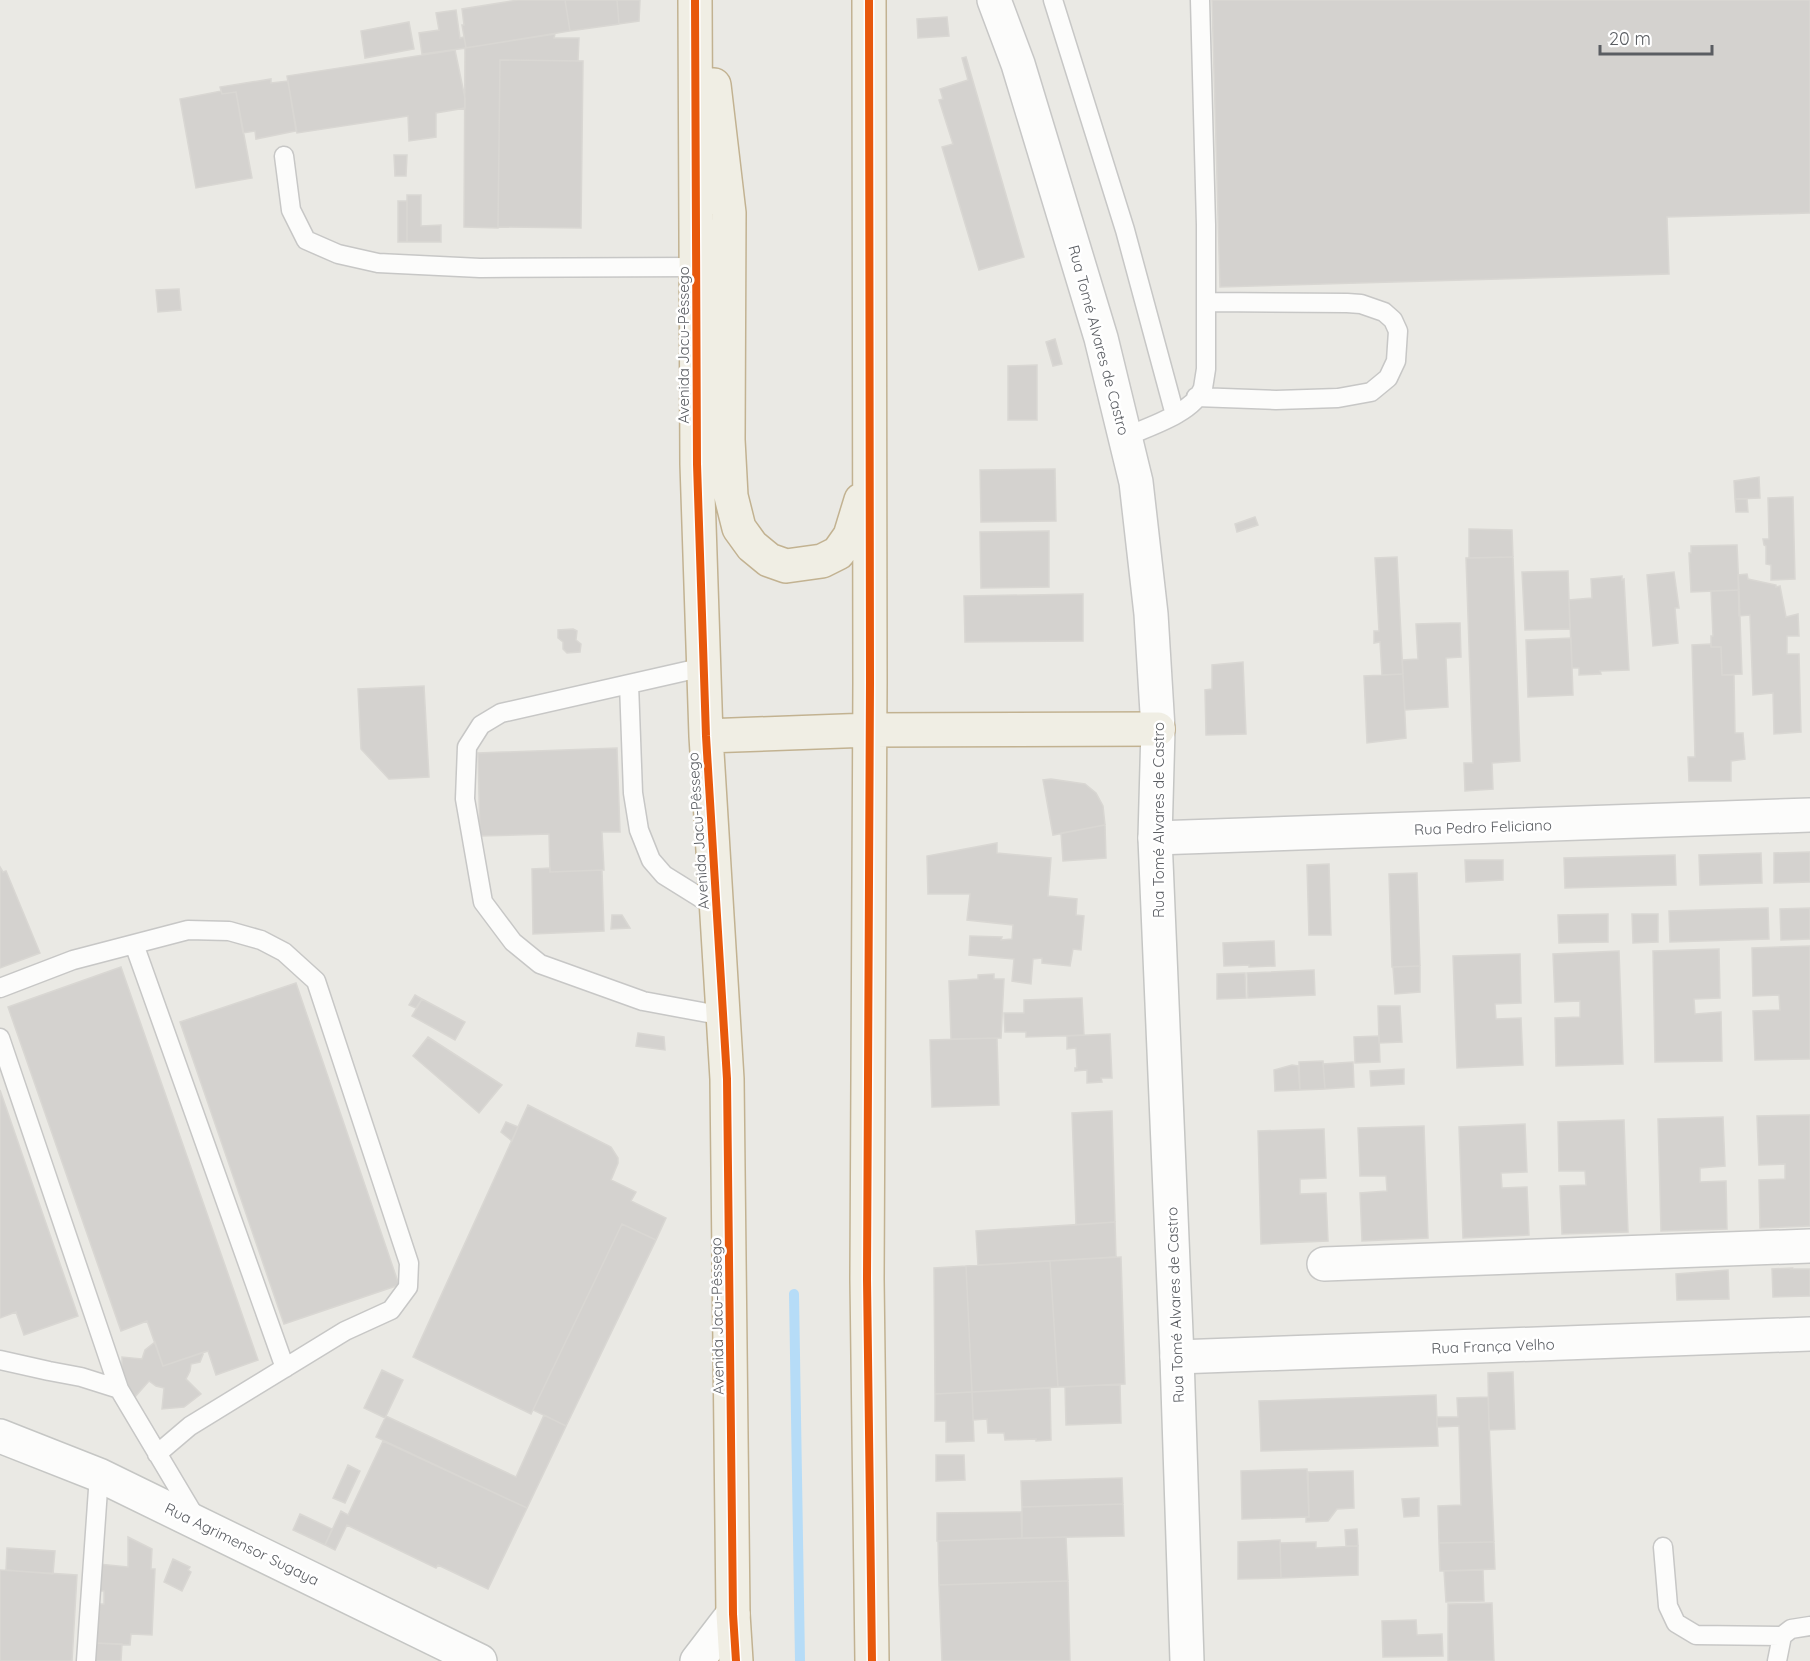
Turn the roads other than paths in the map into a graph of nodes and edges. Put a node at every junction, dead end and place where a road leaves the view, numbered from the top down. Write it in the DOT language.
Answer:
graph roads {
  1 [pos="696,0"];
  2 [pos="704,0"];
  3 [pos="869,0"];
  4 [pos="994,0"];
  5 [pos="1053,0"];
  6 [pos="1200,0"];
  7 [pos="284,156"];
  8 [pos="696,267"];
  9 [pos="1206,302"];
  10 [pos="1196,397"];
  11 [pos="1175,415"];
  12 [pos="1125,437"];
  13 [pos="869,460"];
  14 [pos="704,667"];
  15 [pos="629,684"];
  16 [pos="1158,729"];
  17 [pos="870,730"];
  18 [pos="706,736"];
  19 [pos="1810,816"];
  20 [pos="1155,838"];
  21 [pos="717,908"];
  22 [pos="134,944"];
  23 [pos="0,988"];
  24 [pos="724,1016"];
  25 [pos="0,1038"];
  26 [pos="1810,1246"];
  27 [pos="1324,1264"];
  28 [pos="1810,1334"];
  29 [pos="1177,1357"];
  30 [pos="0,1360"];
  31 [pos="285,1368"];
  32 [pos="119,1389"];
  33 [pos="0,1436"];
  34 [pos="157,1454"];
  35 [pos="99,1475"];
  36 [pos="199,1524"];
  37 [pos="1663,1547"];
  38 [pos="733,1614"];
  39 [pos="1810,1626"];
  40 [pos="1782,1636"];
  41 [pos="86,1661"];
  42 [pos="480,1661"];
  43 [pos="697,1661"];
  44 [pos="736,1661"];
  45 [pos="872,1661"];
  46 [pos="1187,1661"];
  47 [pos="1777,1661"];
  1 -- 8 [label="highway, Avenida Jacu-Pêssego"];
  2 -- 13 [label="highway"];
  3 -- 13 [label="highway"];
  4 -- 12 [label="street, Rua Tomé Alvares de Castro"];
  5 -- 11 [label="lane"];
  6 -- 9 [label="lane"];
  7 -- 8 [label="lane"];
  8 -- 14 [label="highway, Avenida Jacu-Pêssego"];
  9 -- 10 [label="lane"];
  9 -- 10 [label="lane"];
  10 -- 11 [label="lane"];
  11 -- 12 [label="lane"];
  12 -- 16 [label="street, Rua Tomé Alvares de Castro"];
  13 -- 17 [label="highway"];
  14 -- 15 [label="lane"];
  14 -- 18 [label="highway, Avenida Jacu-Pêssego"];
  15 -- 21 [label="lane"];
  15 -- 24 [label="lane"];
  16 -- 17 [label="highway"];
  16 -- 20 [label="street, Rua Tomé Alvares de Castro"];
  17 -- 18 [label="highway"];
  17 -- 45 [label="highway"];
  18 -- 21 [label="highway, Avenida Jacu-Pêssego"];
  19 -- 20 [label="street, Rua Pedro Feliciano"];
  20 -- 29 [label="street, Rua Tomé Alvares de Castro"];
  21 -- 24 [label="highway, Avenida Jacu-Pêssego"];
  22 -- 23 [label="lane"];
  22 -- 31 [label="lane"];
  22 -- 31 [label="lane"];
  24 -- 38 [label="highway, Avenida Jacu-Pêssego"];
  25 -- 32 [label="lane"];
  26 -- 27 [label="street"];
  28 -- 29 [label="street, Rua França Velho"];
  29 -- 46 [label="street, Rua Tomé Alvares de Castro"];
  30 -- 32 [label="lane"];
  31 -- 34 [label="lane"];
  32 -- 34 [label="lane"];
  33 -- 35 [label="street, Rua Agrimensor Sugaya"];
  34 -- 36 [label="lane"];
  35 -- 36 [label="street, Rua Agrimensor Sugaya"];
  35 -- 41 [label="lane"];
  36 -- 42 [label="street, Rua Agrimensor Sugaya"];
  37 -- 40 [label="lane"];
  38 -- 43 [label="street"];
  38 -- 44 [label="highway, Avenida Jacu-Pêssego"];
  39 -- 40 [label="lane"];
  40 -- 47 [label="lane"];
}
